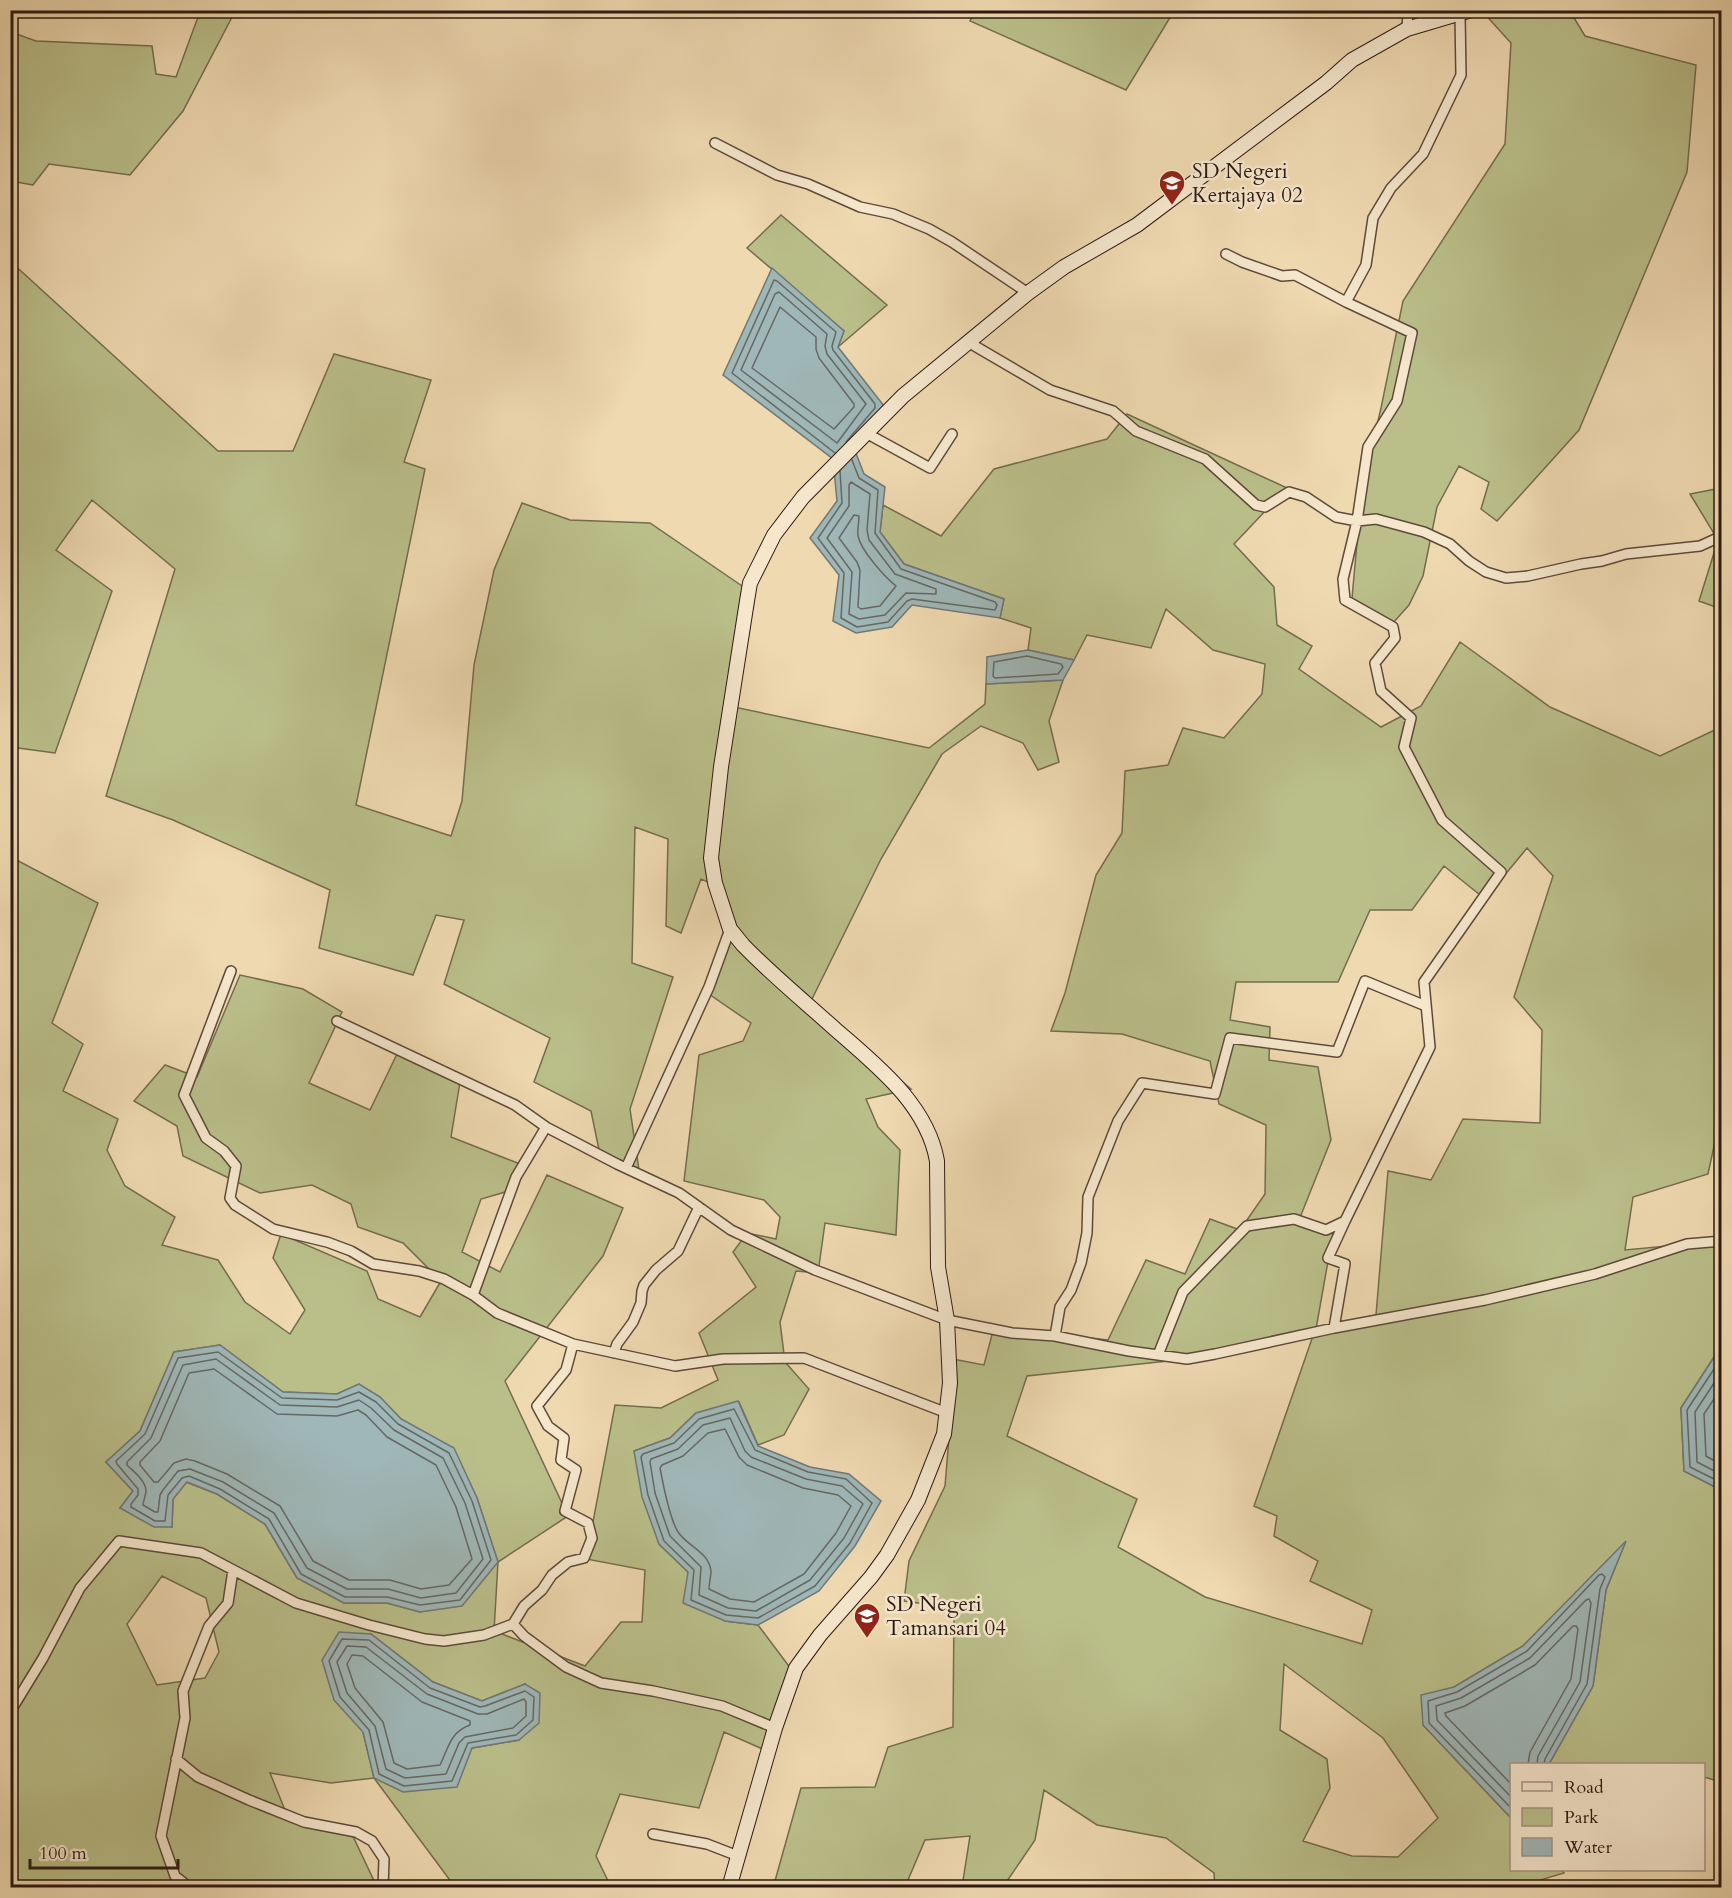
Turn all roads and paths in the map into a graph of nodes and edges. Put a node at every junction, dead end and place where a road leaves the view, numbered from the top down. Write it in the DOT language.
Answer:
graph roads {
  1 [pos="1408,10"];
  2 [pos="1466,13"];
  3 [pos="1407,29"];
  4 [pos="715,143"];
  5 [pos="1226,254"];
  6 [pos="1028,293"];
  7 [pos="1346,302"];
  8 [pos="968,342"];
  9 [pos="866,433"];
  10 [pos="952,434"];
  11 [pos="1357,521"];
  12 [pos="1722,536"];
  13 [pos="730,929"];
  14 [pos="231,971"];
  15 [pos="1426,1006"];
  16 [pos="337,1021"];
  17 [pos="546,1127"];
  18 [pos="626,1168"];
  19 [pos="699,1207"];
  20 [pos="1345,1221"];
  21 [pos="1722,1241"];
  22 [pos="473,1295"];
  23 [pos="947,1320"];
  24 [pos="1334,1328"];
  25 [pos="1054,1336"];
  26 [pos="573,1344"];
  27 [pos="614,1353"];
  28 [pos="1158,1355"];
  29 [pos="947,1413"];
  30 [pos="233,1570"];
  31 [pos="513,1624"];
  32 [pos="10,1712"];
  33 [pos="775,1728"];
  34 [pos="176,1759"];
  35 [pos="653,1834"];
  36 [pos="738,1856"];
  37 [pos="190,1887"];
  38 [pos="383,1887"];
  39 [pos="729,1887"];
  1 -- 3 [label="street"];
  2 -- 3 [label="street"];
  2 -- 7 [label="street"];
  3 -- 6 [label="street"];
  4 -- 6 [label="street"];
  5 -- 7 [label="street"];
  6 -- 8 [label="street"];
  7 -- 11 [label="street"];
  8 -- 9 [label="street"];
  8 -- 11 [label="street"];
  9 -- 10 [label="street"];
  9 -- 13 [label="street"];
  11 -- 12 [label="street"];
  11 -- 15 [label="street"];
  13 -- 18 [label="street"];
  13 -- 23 [label="street"];
  14 -- 22 [label="street"];
  15 -- 20 [label="street"];
  15 -- 25 [label="street"];
  16 -- 17 [label="street"];
  17 -- 18 [label="street"];
  17 -- 22 [label="street"];
  18 -- 19 [label="street"];
  19 -- 23 [label="street"];
  19 -- 27 [label="street"];
  20 -- 24 [label="street"];
  20 -- 28 [label="street"];
  21 -- 24 [label="street"];
  22 -- 26 [label="street"];
  23 -- 25 [label="street"];
  23 -- 29 [label="street"];
  24 -- 28 [label="street"];
  25 -- 28 [label="street"];
  26 -- 27 [label="street"];
  26 -- 31 [label="street"];
  27 -- 29 [label="street"];
  29 -- 33 [label="street"];
  30 -- 31 [label="street"];
  30 -- 32 [label="street"];
  30 -- 34 [label="street"];
  31 -- 33 [label="street"];
  33 -- 36 [label="street"];
  34 -- 37 [label="street"];
  34 -- 38 [label="street"];
  35 -- 36 [label="street"];
  36 -- 39 [label="street"];
}
